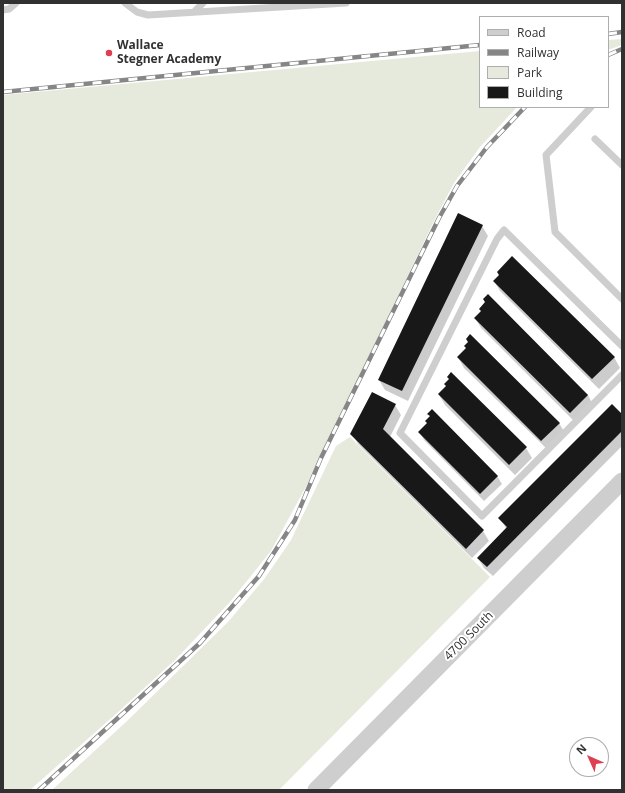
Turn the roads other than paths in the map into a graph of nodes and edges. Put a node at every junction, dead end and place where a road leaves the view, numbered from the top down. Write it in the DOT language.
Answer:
graph roads {
  1 [pos="16,3"];
  2 [pos="125,3"];
  3 [pos="203,3"];
  4 [pos="346,3"];
  5 [pos="3,10"];
  6 [pos="195,11"];
  7 [pos="590,108"];
  8 [pos="595,139"];
  9 [pos="622,165"];
  10 [pos="622,299"];
  11 [pos="622,346"];
  12 [pos="622,375"];
  13 [pos="621,485"];
  14 [pos="316,790"];
  1 -- 5 [label="lane"];
  2 -- 6 [label="lane"];
  3 -- 6 [label="lane"];
  4 -- 6 [label="lane"];
  7 -- 10 [label="lane"];
  8 -- 9 [label="lane"];
  11 -- 12 [label="lane"];
  13 -- 14 [label="street, 4700 South"];
}
